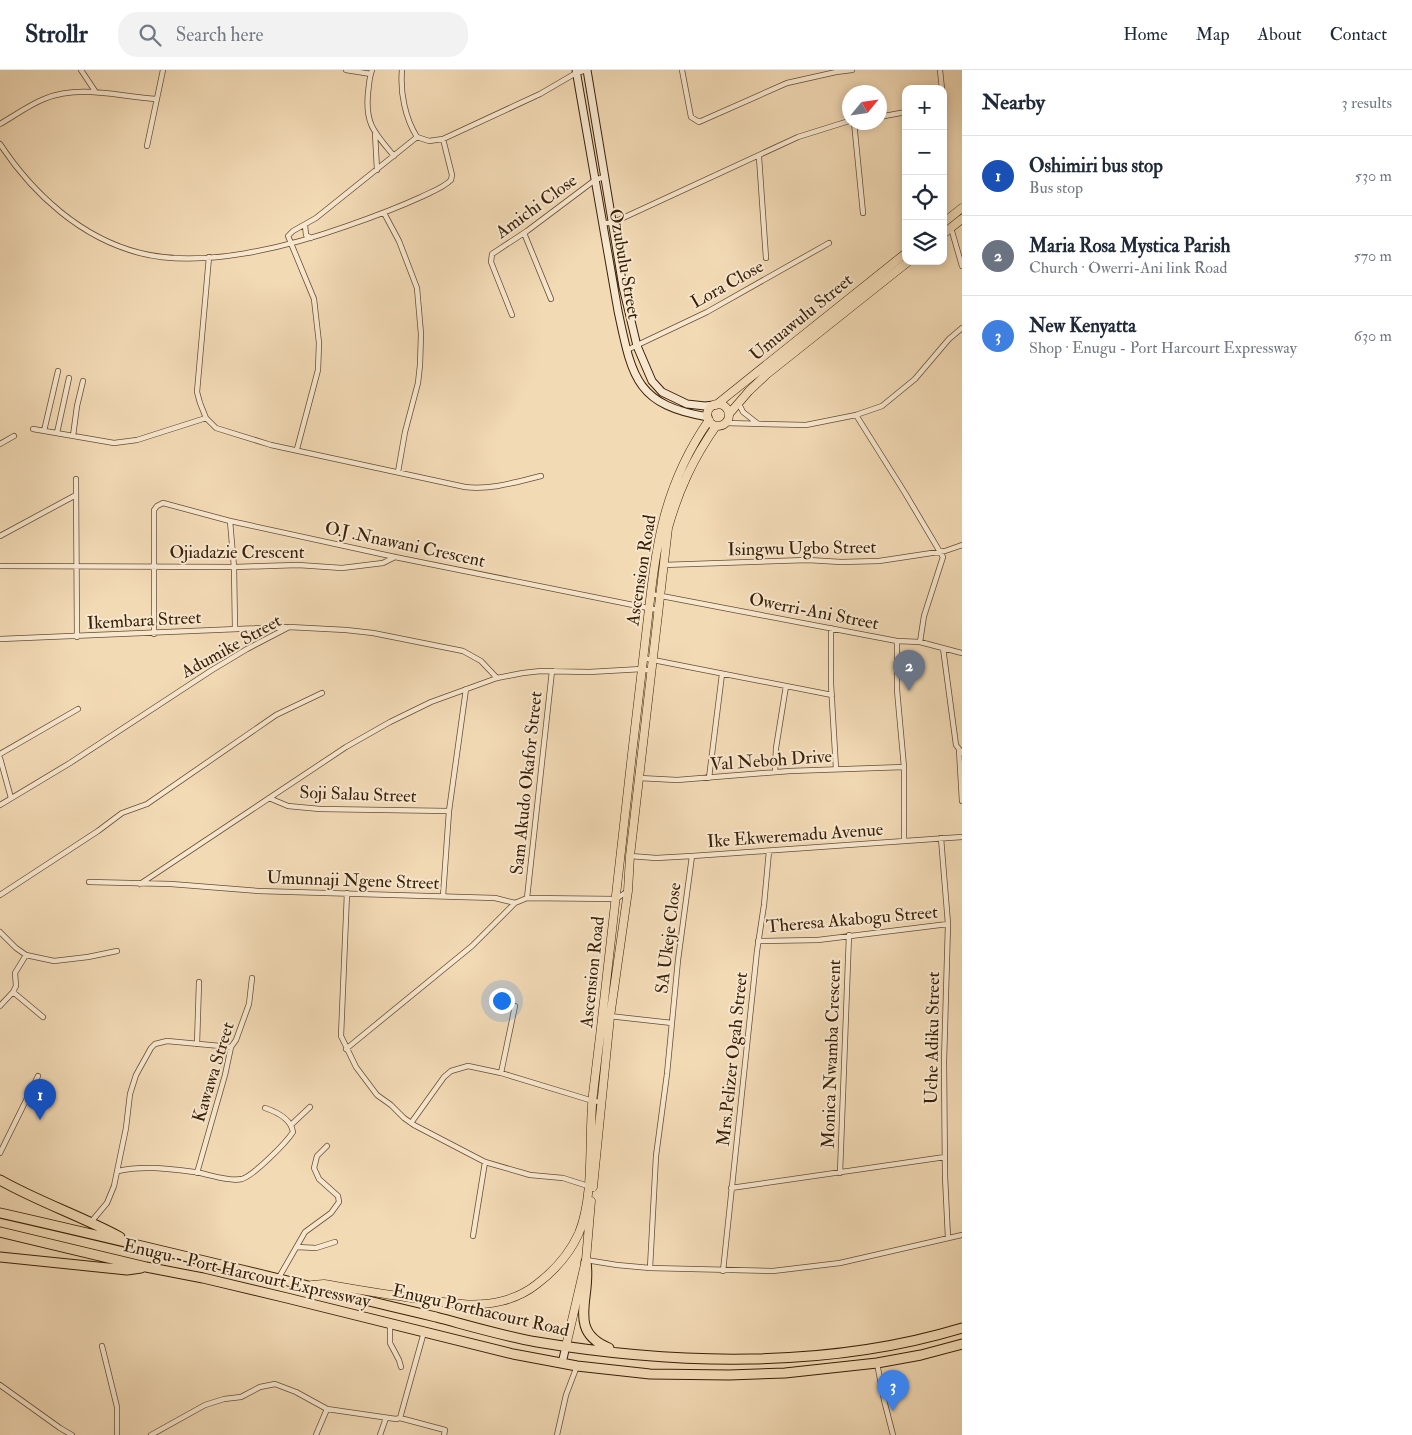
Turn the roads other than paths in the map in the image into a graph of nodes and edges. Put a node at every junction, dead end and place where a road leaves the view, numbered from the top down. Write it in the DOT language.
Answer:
graph roads {
  1 [pos="81,70"];
  2 [pos="163,70"];
  3 [pos="346,70"];
  4 [pos="402,70"];
  5 [pos="587,70"];
  6 [pos="682,70"];
  7 [pos="852,70"];
  8 [pos="940,70"];
  9 [pos="576,71"];
  10 [pos="371,72"];
  11 [pos="942,85"];
  12 [pos="95,91"];
  13 [pos="156,99"];
  14 [pos="902,113"];
  15 [pos="887,116"];
  16 [pos="842,123"];
  17 [pos="0,124"];
  18 [pos="855,130"];
  19 [pos="375,133"];
  20 [pos="417,137"];
  21 [pos="443,139"];
  22 [pos="0,144"];
  23 [pos="146,146"];
  24 [pos="394,156"];
  25 [pos="758,157"];
  26 [pos="378,170"];
  27 [pos="604,177"];
  28 [pos="595,180"];
  29 [pos="962,208"];
  30 [pos="863,212"];
  31 [pos="384,213"];
  32 [pos="962,219"];
  33 [pos="947,220"];
  34 [pos="602,223"];
  35 [pos="612,223"];
  36 [pos="305,225"];
  37 [pos="951,228"];
  38 [pos="947,231"];
  39 [pos="524,233"];
  40 [pos="312,238"];
  41 [pos="290,243"];
  42 [pos="829,243"];
  43 [pos="902,256"];
  44 [pos="209,258"];
  45 [pos="766,258"];
  46 [pos="904,265"];
  47 [pos="962,266"];
  48 [pos="551,299"];
  49 [pos="512,315"];
  50 [pos="962,328"];
  51 [pos="637,346"];
  52 [pos="627,350"];
  53 [pos="58,371"];
  54 [pos="69,378"];
  55 [pos="83,381"];
  56 [pos="738,402"];
  57 [pos="715,405"];
  58 [pos="729,414"];
  59 [pos="856,415"];
  60 [pos="206,418"];
  61 [pos="708,418"];
  62 [pos="726,423"];
  63 [pos="758,424"];
  64 [pos="716,426"];
  65 [pos="33,429"];
  66 [pos="44,431"];
  67 [pos="57,433"];
  68 [pos="14,436"];
  69 [pos="73,436"];
  70 [pos="0,444"];
  71 [pos="298,449"];
  72 [pos="398,472"];
  73 [pos="541,476"];
  74 [pos="76,479"];
  75 [pos="76,495"];
  76 [pos="230,521"];
  77 [pos="0,536"];
  78 [pos="962,545"];
  79 [pos="941,552"];
  80 [pos="395,557"];
  81 [pos="663,565"];
  82 [pos="0,566"];
  83 [pos="77,566"];
  84 [pos="234,566"];
  85 [pos="154,567"];
  86 [pos="655,595"];
  87 [pos="649,608"];
  88 [pos="658,610"];
  89 [pos="289,627"];
  90 [pos="831,628"];
  91 [pos="235,629"];
  92 [pos="154,634"];
  93 [pos="77,637"];
  94 [pos="0,640"];
  95 [pos="897,641"];
  96 [pos="920,642"];
  97 [pos="944,648"];
  98 [pos="962,653"];
  99 [pos="643,658"];
  100 [pos="652,660"];
  101 [pos="642,669"];
  102 [pos="651,670"];
  103 [pos="552,671"];
  104 [pos="722,674"];
  105 [pos="497,678"];
  106 [pos="786,686"];
  107 [pos="466,689"];
  108 [pos="322,693"];
  109 [pos="832,695"];
  110 [pos="78,709"];
  111 [pos="961,752"];
  112 [pos="0,754"];
  113 [pos="0,758"];
  114 [pos="904,767"];
  115 [pos="836,769"];
  116 [pos="775,772"];
  117 [pos="640,778"];
  118 [pos="709,778"];
  119 [pos="11,798"];
  120 [pos="269,798"];
  121 [pos="962,801"];
  122 [pos="0,805"];
  123 [pos="448,811"];
  124 [pos="962,837"];
  125 [pos="941,838"];
  126 [pos="904,840"];
  127 [pos="768,851"];
  128 [pos="630,856"];
  129 [pos="692,856"];
  130 [pos="88,882"];
  131 [pos="140,884"];
  132 [pos="628,891"];
  133 [pos="347,893"];
  134 [pos="0,895"];
  135 [pos="443,896"];
  136 [pos="527,898"];
  137 [pos="616,899"];
  138 [pos="515,903"];
  139 [pos="948,924"];
  140 [pos="0,932"];
  141 [pos="849,935"];
  142 [pos="758,942"];
  143 [pos="117,951"];
  144 [pos="26,955"];
  145 [pos="252,978"];
  146 [pos="199,982"];
  147 [pos="13,992"];
  148 [pos="0,1006"];
  149 [pos="515,1006"];
  150 [pos="43,1016"];
  151 [pos="607,1016"];
  152 [pos="672,1022"];
  153 [pos="196,1044"];
  154 [pos="231,1047"];
  155 [pos="346,1048"];
  156 [pos="502,1073"];
  157 [pos="38,1076"];
  158 [pos="597,1102"];
  159 [pos="310,1107"];
  160 [pos="265,1108"];
  161 [pos="411,1123"];
  162 [pos="292,1124"];
  163 [pos="327,1146"];
  164 [pos="0,1152"];
  165 [pos="945,1157"];
  166 [pos="485,1162"];
  167 [pos="118,1171"];
  168 [pos="197,1173"];
  169 [pos="840,1174"];
  170 [pos="0,1180"];
  171 [pos="588,1186"];
  172 [pos="731,1188"];
  173 [pos="0,1213"];
  174 [pos="91,1222"];
  175 [pos="0,1232"];
  176 [pos="473,1236"];
  177 [pos="962,1236"];
  178 [pos="948,1238"];
  179 [pos="335,1242"];
  180 [pos="132,1243"];
  181 [pos="297,1247"];
  182 [pos="0,1257"];
  183 [pos="586,1261"];
  184 [pos="146,1267"];
  185 [pos="650,1268"];
  186 [pos="723,1271"];
  187 [pos="278,1278"];
  188 [pos="302,1285"];
  189 [pos="390,1322"];
  190 [pos="962,1328"];
  191 [pos="424,1331"];
  192 [pos="962,1344"];
  193 [pos="102,1346"];
  194 [pos="566,1346"];
  195 [pos="624,1354"];
  196 [pos="562,1363"];
  197 [pos="877,1363"];
  198 [pos="577,1366"];
  199 [pos="402,1367"];
  200 [pos="0,1385"];
  201 [pos="327,1409"];
  202 [pos="386,1418"];
  203 [pos="400,1418"];
  204 [pos="72,1435"];
  205 [pos="118,1435"];
  206 [pos="151,1435"];
  207 [pos="316,1435"];
  208 [pos="380,1435"];
  209 [pos="444,1435"];
  210 [pos="556,1435"];
  211 [pos="893,1435"];
  1 -- 12 [label="street"];
  2 -- 13 [label="street"];
  3 -- 10 [label="street"];
  4 -- 20 [label="street"];
  5 -- 9 [label="street"];
  5 -- 27 [label="main road, Ozubulu Street"];
  6 -- 7 [label="street"];
  8 -- 11 [label="street"];
  9 -- 21 [label="street"];
  9 -- 28 [label="main road, Ozubulu Street"];
  10 -- 19 [label="street"];
  12 -- 13 [label="street"];
  12 -- 17 [label="street"];
  13 -- 23 [label="street"];
  14 -- 15 [label="street"];
  16 -- 25 [label="street"];
  18 -- 30 [label="street"];
  19 -- 24 [label="street"];
  19 -- 26 [label="street"];
  20 -- 21 [label="street"];
  20 -- 24 [label="street"];
  21 -- 31 [label="street"];
  22 -- 44 [label="street"];
  24 -- 26 [label="street"];
  25 -- 35 [label="street"];
  25 -- 45 [label="street"];
  26 -- 36 [label="street"];
  27 -- 28 [label="street, Amichi Close"];
  27 -- 35 [label="main road, Ozubulu Street"];
  28 -- 34 [label="main road, Ozubulu Street"];
  28 -- 39 [label="street, Amichi Close"];
  29 -- 33 [label="main road"];
  31 -- 40 [label="street"];
  31 -- 72 [label="street"];
  32 -- 37 [label="main road"];
  34 -- 35 [label="street"];
  34 -- 52 [label="main road, Ozubulu Street"];
  35 -- 51 [label="main road, Ozubulu Street"];
  36 -- 40 [label="street"];
  36 -- 41 [label="street"];
  37 -- 38 [label="main road"];
  37 -- 47 [label="street"];
  39 -- 48 [label="street"];
  39 -- 49 [label="street, Amichi Close"];
  40 -- 41 [label="street"];
  41 -- 44 [label="street"];
  41 -- 71 [label="street"];
  42 -- 51 [label="street, Lora Close"];
  43 -- 57 [label="main road, Umuawulu Street"];
  44 -- 60 [label="street"];
  46 -- 56 [label="main road, Umuawulu Street"];
  50 -- 59 [label="street"];
  51 -- 52 [label="street, Lora Close"];
  51 -- 57 [label="main road, Ozubulu Street"];
  52 -- 61 [label="main road, Ozubulu Street"];
  53 -- 66 [label="street"];
  54 -- 67 [label="street"];
  55 -- 69 [label="street"];
  56 -- 58 [label="main road, Umuawulu Street"];
  56 -- 63 [label="street"];
  57 -- 58 [label="main road"];
  57 -- 61 [label="main road"];
  58 -- 62 [label="main road"];
  59 -- 63 [label="street"];
  59 -- 79 [label="street"];
  60 -- 69 [label="street"];
  60 -- 71 [label="street"];
  61 -- 64 [label="main road"];
  61 -- 86 [label="main road, Ascension Road"];
  62 -- 63 [label="street"];
  62 -- 64 [label="main road"];
  64 -- 81 [label="main road, Ascension Road"];
  65 -- 66 [label="street"];
  66 -- 67 [label="street"];
  67 -- 69 [label="street"];
  68 -- 70 [label="street"];
  71 -- 72 [label="street"];
  72 -- 73 [label="street"];
  74 -- 75 [label="street"];
  75 -- 77 [label="street"];
  75 -- 83 [label="street"];
  76 -- 80 [label="street, O.J .Nnawani Crescent"];
  76 -- 84 [label="street"];
  76 -- 85 [label="street, O.J .Nnawani Crescent"];
  78 -- 79 [label="street, Isingwu Ugbo Street"];
  79 -- 81 [label="street, Isingwu Ugbo Street"];
  79 -- 96 [label="street"];
  80 -- 84 [label="street, Ojiadazie Crescent"];
  80 -- 87 [label="street, O.J .Nnawani Crescent"];
  81 -- 86 [label="main road, Ascension Road"];
  82 -- 83 [label="street, Ojiadazie Crescent"];
  83 -- 85 [label="street, Ojiadazie Crescent"];
  83 -- 93 [label="street"];
  84 -- 85 [label="street, Ojiadazie Crescent"];
  84 -- 91 [label="street"];
  85 -- 92 [label="street"];
  86 -- 87 [label="main road, Ascension Road"];
  86 -- 88 [label="main road, Ascension Road"];
  86 -- 90 [label="street, Owerri-Ani Street"];
  87 -- 88 [label="street, O.J .Nnawani Crescent"];
  87 -- 99 [label="main road, Ascension Road"];
  88 -- 100 [label="main road, Ascension Road"];
  89 -- 91 [label="street, Ikembara Street"];
  89 -- 105 [label="street, Adumike Street"];
  89 -- 119 [label="street, Adumike Street"];
  90 -- 95 [label="street, Owerri-Ani Street"];
  90 -- 109 [label="street"];
  91 -- 92 [label="street, Ikembara Street"];
  92 -- 93 [label="street, Ikembara Street"];
  93 -- 94 [label="street, Ikembara Street"];
  95 -- 96 [label="street, Owerri-Ani Street"];
  95 -- 114 [label="street"];
  96 -- 97 [label="street, Owerri-Ani Street"];
  97 -- 98 [label="street, Owerri-Ani Street"];
  97 -- 111 [label="street"];
  99 -- 100 [label="street"];
  99 -- 101 [label="main road, Ascension Road"];
  100 -- 102 [label="main road, Ascension Road"];
  100 -- 104 [label="street"];
  101 -- 102 [label="street"];
  101 -- 103 [label="street"];
  101 -- 137 [label="main road, Ascension Road"];
  102 -- 117 [label="main road, Ascension Road"];
  103 -- 105 [label="street"];
  103 -- 136 [label="street, Sam Akudo Okafor Street"];
  104 -- 106 [label="street"];
  104 -- 118 [label="street"];
  105 -- 107 [label="street"];
  106 -- 109 [label="street"];
  106 -- 116 [label="street"];
  107 -- 120 [label="street"];
  107 -- 123 [label="street"];
  108 -- 134 [label="street"];
  109 -- 115 [label="street"];
  110 -- 112 [label="street"];
  111 -- 121 [label="street"];
  113 -- 119 [label="street"];
  114 -- 115 [label="street, Val Neboh Drive"];
  114 -- 126 [label="street"];
  115 -- 116 [label="street, Val Neboh Drive"];
  116 -- 118 [label="street, Val Neboh Drive"];
  117 -- 118 [label="street, Val Neboh Drive"];
  117 -- 128 [label="main road, Ascension Road"];
  119 -- 122 [label="street, Adumike Street"];
  120 -- 123 [label="street, Soji Salau Street"];
  120 -- 131 [label="street"];
  123 -- 135 [label="street"];
  124 -- 125 [label="street, Ike Ekweremadu Avenue"];
  125 -- 126 [label="street, Ike Ekweremadu Avenue"];
  125 -- 139 [label="street, Uche Adiku Street"];
  126 -- 127 [label="street, Ike Ekweremadu Avenue"];
  127 -- 129 [label="street, Ike Ekweremadu Avenue"];
  127 -- 142 [label="street, Mrs.Pelizer Ogah Street"];
  128 -- 129 [label="street, Ike Ekweremadu Avenue"];
  128 -- 132 [label="main road, Ascension Road"];
  129 -- 152 [label="street, SA Ukeje Close"];
  130 -- 131 [label="street, Umunnaji Ngene Street"];
  131 -- 133 [label="street, Umunnaji Ngene Street"];
  132 -- 137 [label="street"];
  132 -- 151 [label="main road, Ascension Road"];
  133 -- 135 [label="street, Umunnaji Ngene Street"];
  133 -- 155 [label="street"];
  135 -- 138 [label="street, Umunnaji Ngene Street"];
  136 -- 137 [label="street"];
  136 -- 138 [label="street"];
  137 -- 151 [label="main road, Ascension Road"];
  138 -- 155 [label="street"];
  139 -- 141 [label="street, Theresa Akabogu Street"];
  139 -- 165 [label="street, Uche Adiku Street"];
  140 -- 144 [label="street"];
  141 -- 142 [label="street, Theresa Akabogu Street"];
  141 -- 169 [label="street, Monica Nwamba Crescent"];
  142 -- 172 [label="street, Mrs.Pelizer Ogah Street"];
  143 -- 144 [label="street"];
  144 -- 147 [label="street"];
  145 -- 154 [label="street, Kawawa Street"];
  146 -- 153 [label="street"];
  147 -- 148 [label="street"];
  147 -- 150 [label="street"];
  149 -- 156 [label="street"];
  151 -- 152 [label="street"];
  151 -- 158 [label="main road, Ascension Road"];
  152 -- 185 [label="street, SA Ukeje Close"];
  153 -- 154 [label="street"];
  153 -- 167 [label="street"];
  154 -- 168 [label="street, Kawawa Street"];
  155 -- 161 [label="street"];
  156 -- 158 [label="street"];
  156 -- 161 [label="street"];
  157 -- 164 [label="street"];
  158 -- 171 [label="main road, Ascension Road"];
  158 -- 183 [label="main road, Ascension Road"];
  159 -- 162 [label="street"];
  160 -- 162 [label="street"];
  161 -- 166 [label="street"];
  162 -- 168 [label="street"];
  163 -- 181 [label="street"];
  165 -- 169 [label="street"];
  165 -- 178 [label="street, Uche Adiku Street"];
  166 -- 171 [label="street"];
  166 -- 176 [label="street"];
  167 -- 168 [label="street"];
  167 -- 174 [label="street"];
  169 -- 172 [label="street"];
  170 -- 174 [label="highway"];
  171 -- 188 [label="main road, Ascension Road"];
  172 -- 186 [label="street, Mrs.Pelizer Ogah Street"];
  173 -- 180 [label="highway, Enugu Porthacourt Road"];
  174 -- 180 [label="highway"];
  175 -- 184 [label="highway, Enugu - Port Harcourt Expressway"];
  177 -- 178 [label="street"];
  178 -- 186 [label="street"];
  179 -- 181 [label="street"];
  180 -- 187 [label="highway, Enugu Porthacourt Road"];
  181 -- 187 [label="street"];
  182 -- 184 [label="highway"];
  183 -- 185 [label="street"];
  183 -- 194 [label="main road, Ascension Road"];
  183 -- 195 [label="highway"];
  184 -- 189 [label="highway, Enugu - Port Harcourt Expressway"];
  185 -- 186 [label="street"];
  187 -- 188 [label="highway, Enugu Porthacourt Road"];
  188 -- 194 [label="highway, Enugu Porthacourt Road"];
  189 -- 191 [label="highway, Enugu - Port Harcourt Expressway"];
  189 -- 199 [label="street"];
  190 -- 195 [label="highway, Enugu Porthacourt Road"];
  191 -- 196 [label="highway, Enugu - Port Harcourt Expressway"];
  191 -- 203 [label="street"];
  192 -- 197 [label="highway, Enugu - Port Harcourt Expressway"];
  193 -- 205 [label="street"];
  194 -- 195 [label="highway, Enugu Porthacourt Road"];
  194 -- 196 [label="main road"];
  196 -- 198 [label="highway, Enugu - Port Harcourt Expressway"];
  197 -- 198 [label="highway, Enugu - Port Harcourt Expressway"];
  197 -- 211 [label="street"];
  198 -- 210 [label="street"];
  200 -- 204 [label="street"];
  201 -- 202 [label="street"];
  201 -- 206 [label="street"];
  201 -- 207 [label="street"];
  202 -- 203 [label="street"];
  202 -- 208 [label="street"];
  203 -- 209 [label="street"];
}
